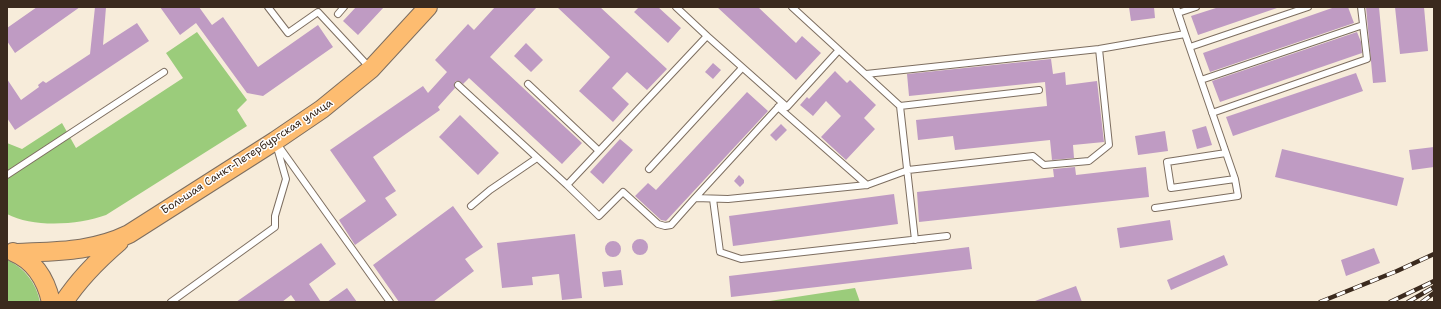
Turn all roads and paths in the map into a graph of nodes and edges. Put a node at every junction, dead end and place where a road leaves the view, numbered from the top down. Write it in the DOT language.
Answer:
graph roads {
  1 [pos="268,7"];
  2 [pos="344,7"];
  3 [pos="428,7"];
  4 [pos="676,7"];
  5 [pos="792,7"];
  6 [pos="803,7"];
  7 [pos="1196,7"];
  8 [pos="1308,7"];
  9 [pos="1361,7"];
  10 [pos="1177,10"];
  11 [pos="798,13"];
  12 [pos="338,14"];
  13 [pos="1363,25"];
  14 [pos="1185,34"];
  15 [pos="707,36"];
  16 [pos="1190,47"];
  17 [pos="1098,49"];
  18 [pos="839,50"];
  19 [pos="742,68"];
  20 [pos="371,69"];
  21 [pos="164,72"];
  22 [pos="866,74"];
  23 [pos="1201,80"];
  24 [pos="528,84"];
  25 [pos="458,85"];
  26 [pos="1039,90"];
  27 [pos="780,105"];
  28 [pos="900,106"];
  29 [pos="1212,113"];
  30 [pos="275,141"];
  31 [pos="599,151"];
  32 [pos="1226,153"];
  33 [pos="537,158"];
  34 [pos="649,169"];
  35 [pos="908,170"];
  36 [pos="7,175"];
  37 [pos="1235,179"];
  38 [pos="567,185"];
  39 [pos="867,185"];
  40 [pos="696,198"];
  41 [pos="713,199"];
  42 [pos="471,206"];
  43 [pos="1155,208"];
  44 [pos="129,234"];
  45 [pos="947,236"];
  46 [pos="915,240"];
  47 [pos="12,251"];
  48 [pos="51,302"];
  49 [pos="64,302"];
  50 [pos="171,302"];
  51 [pos="390,302"];
  1 -- 20 [label="lane"];
  2 -- 12 [label="lane"];
  3 -- 20 [label="main road, Большая Санкт-Петербургская улица"];
  4 -- 15 [label="lane"];
  5 -- 11 [label="lane"];
  6 -- 11 [label="lane"];
  7 -- 10 [label="lane"];
  8 -- 16 [label="lane"];
  9 -- 13 [label="lane"];
  10 -- 14 [label="lane"];
  11 -- 18 [label="lane"];
  13 -- 23 [label="lane"];
  13 -- 29 [label="lane"];
  14 -- 16 [label="lane"];
  14 -- 17 [label="lane"];
  15 -- 19 [label="lane"];
  15 -- 31 [label="lane"];
  16 -- 23 [label="lane"];
  17 -- 22 [label="lane"];
  17 -- 35 [label="lane"];
  18 -- 22 [label="lane"];
  18 -- 27 [label="lane"];
  19 -- 27 [label="lane"];
  19 -- 34 [label="lane"];
  20 -- 30 [label="main road, Большая Санкт-Петербургская улица"];
  21 -- 36 [label="lane"];
  22 -- 28 [label="lane"];
  23 -- 29 [label="lane"];
  24 -- 31 [label="lane"];
  25 -- 33 [label="lane"];
  26 -- 28 [label="lane"];
  27 -- 39 [label="lane"];
  27 -- 40 [label="lane"];
  28 -- 35 [label="lane"];
  29 -- 32 [label="lane"];
  30 -- 44 [label="main road, Большая Санкт-Петербургская улица"];
  30 -- 50 [label="lane"];
  30 -- 51 [label="lane"];
  31 -- 38 [label="lane"];
  32 -- 37 [label="lane"];
  32 -- 37 [label="lane"];
  33 -- 38 [label="lane"];
  33 -- 42 [label="lane"];
  35 -- 39 [label="lane"];
  35 -- 46 [label="lane"];
  37 -- 43 [label="lane"];
  38 -- 40 [label="lane"];
  39 -- 41 [label="lane"];
  40 -- 41 [label="lane"];
  41 -- 46 [label="lane"];
  44 -- 47 [label="main road, Большая Санкт-Петербургская улица"];
  44 -- 49 [label="main road, Большая Санкт-Петербургская улица"];
  45 -- 46 [label="lane"];
  47 -- 48 [label="main road"];
}
